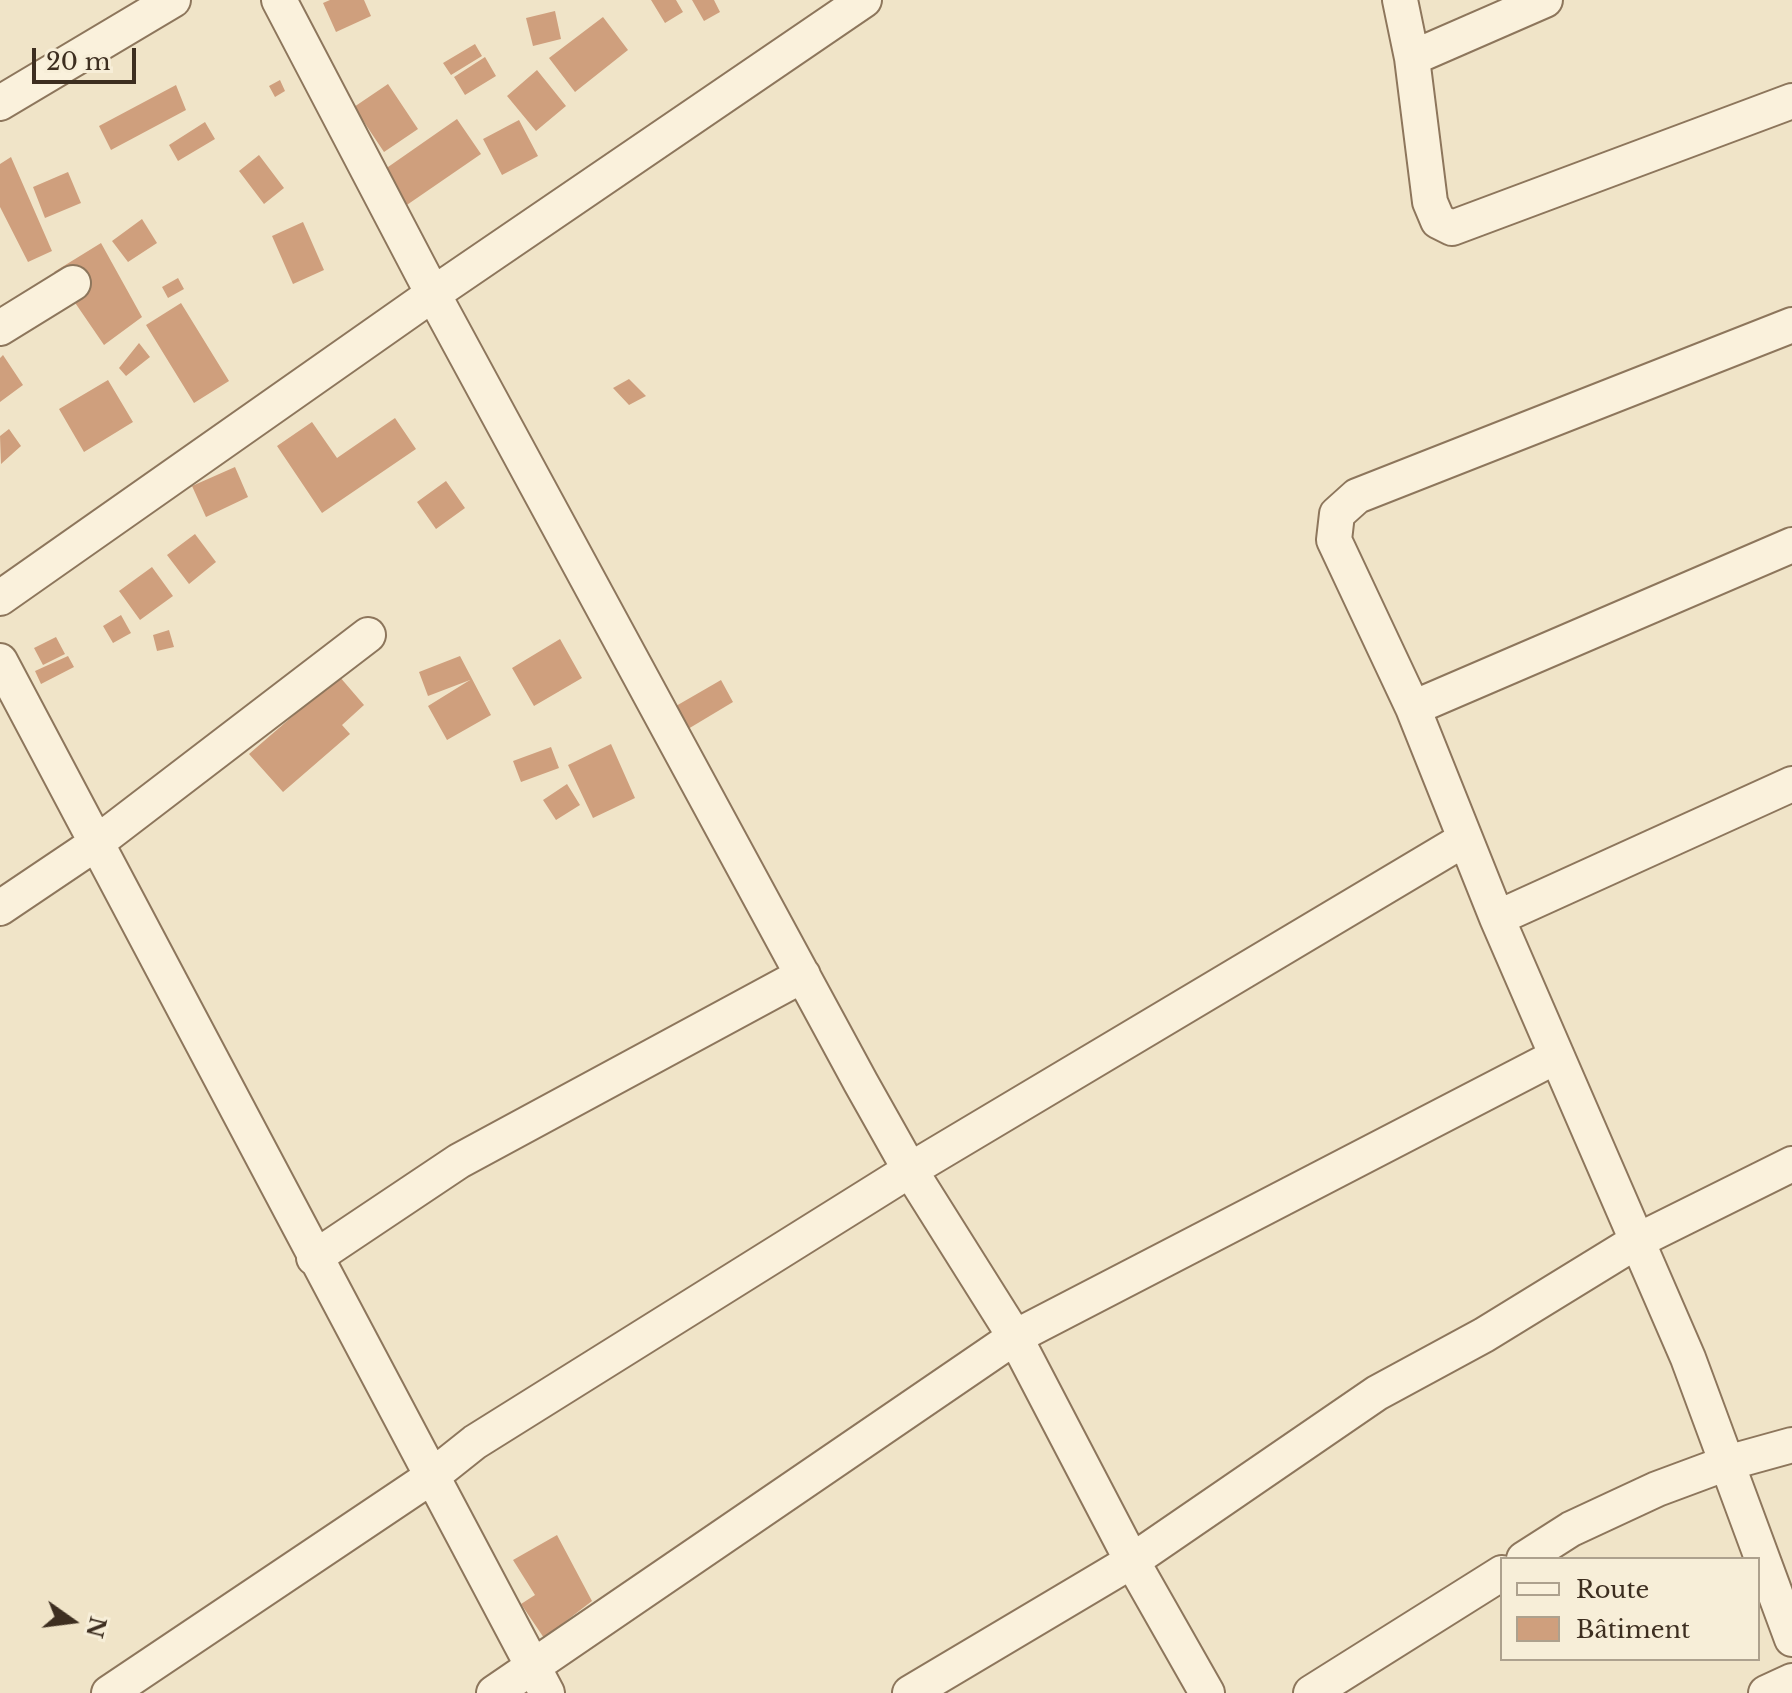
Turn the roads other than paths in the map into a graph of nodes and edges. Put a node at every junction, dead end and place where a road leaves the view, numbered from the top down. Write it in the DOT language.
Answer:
graph roads {
  1 [pos="173,0"];
  2 [pos="279,0"];
  3 [pos="864,0"];
  4 [pos="1400,0"];
  5 [pos="1545,0"];
  6 [pos="1412,58"];
  7 [pos="1792,101"];
  8 [pos="0,103"];
  9 [pos="73,283"];
  10 [pos="433,294"];
  11 [pos="1792,325"];
  12 [pos="0,328"];
  13 [pos="1792,545"];
  14 [pos="0,598"];
  15 [pos="368,635"];
  16 [pos="0,661"];
  17 [pos="1413,708"];
  18 [pos="1792,784"];
  19 [pos="1465,839"];
  20 [pos="95,844"];
  21 [pos="0,908"];
  22 [pos="1497,918"];
  23 [pos="803,975"];
  24 [pos="1557,1056"];
  25 [pos="1792,1164"];
  26 [pos="910,1170"];
  27 [pos="1637,1241"];
  28 [pos="314,1258"];
  29 [pos="1015,1337"];
  30 [pos="1792,1445"];
  31 [pos="1727,1463"];
  32 [pos="431,1477"];
  33 [pos="1527,1557"];
  34 [pos="1132,1561"];
  35 [pos="1500,1574"];
  36 [pos="1792,1639"];
  37 [pos="539,1680"];
  38 [pos="1792,1681"];
  39 [pos="109,1693"];
  40 [pos="494,1693"];
  41 [pos="910,1693"];
  42 [pos="1207,1693"];
  43 [pos="1311,1693"];
  44 [pos="1766,1693"];
  1 -- 8 [label="street"];
  2 -- 10 [label="street"];
  3 -- 10 [label="street"];
  4 -- 6 [label="street"];
  5 -- 6 [label="street"];
  6 -- 7 [label="street"];
  9 -- 12 [label="street"];
  10 -- 14 [label="street"];
  10 -- 23 [label="street"];
  11 -- 17 [label="street"];
  13 -- 17 [label="street"];
  15 -- 20 [label="street"];
  16 -- 20 [label="street"];
  17 -- 19 [label="street"];
  18 -- 22 [label="street"];
  19 -- 22 [label="street"];
  19 -- 26 [label="street"];
  20 -- 21 [label="street"];
  20 -- 28 [label="street"];
  22 -- 24 [label="street"];
  23 -- 26 [label="street"];
  23 -- 28 [label="street"];
  24 -- 27 [label="street"];
  24 -- 29 [label="street"];
  25 -- 27 [label="street"];
  26 -- 29 [label="street"];
  26 -- 32 [label="street"];
  27 -- 31 [label="street"];
  27 -- 34 [label="street"];
  28 -- 32 [label="street"];
  29 -- 34 [label="street"];
  29 -- 37 [label="street"];
  30 -- 31 [label="street"];
  31 -- 33 [label="street"];
  31 -- 36 [label="street"];
  32 -- 37 [label="street"];
  32 -- 39 [label="street"];
  34 -- 41 [label="street"];
  34 -- 42 [label="street"];
  35 -- 43 [label="street"];
  37 -- 40 [label="street"];
  38 -- 44 [label="street"];
}
